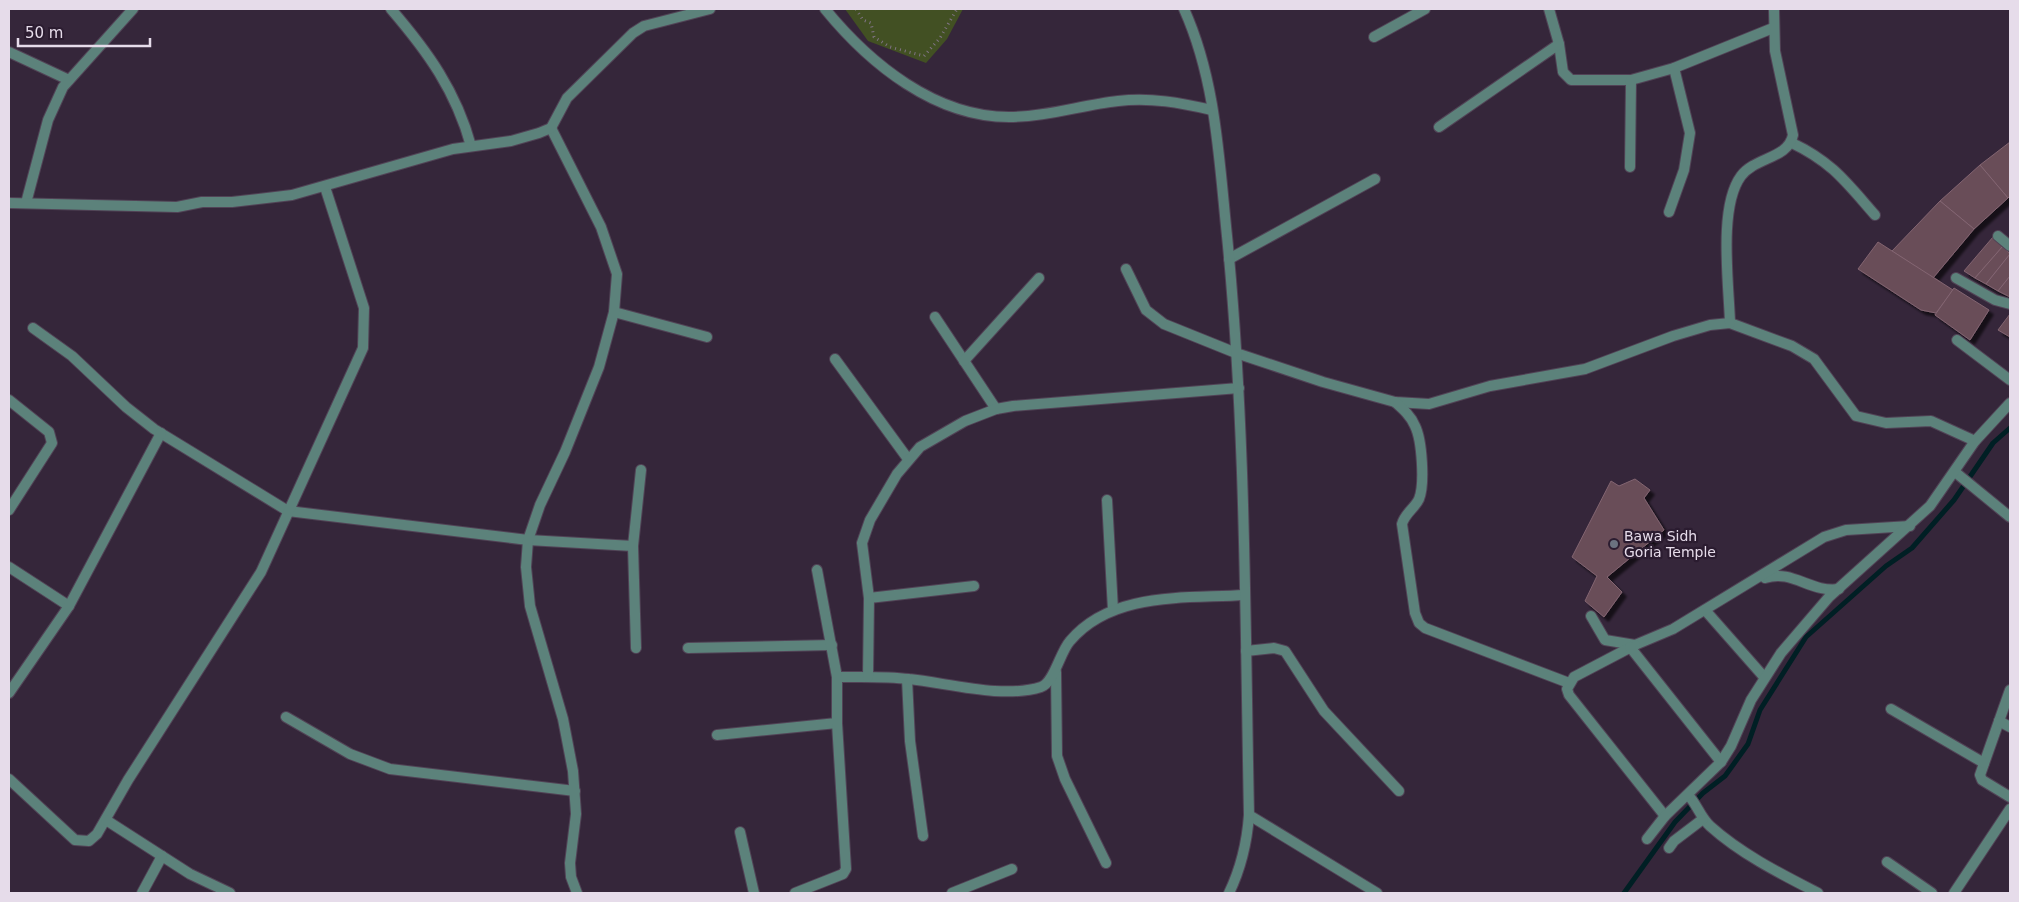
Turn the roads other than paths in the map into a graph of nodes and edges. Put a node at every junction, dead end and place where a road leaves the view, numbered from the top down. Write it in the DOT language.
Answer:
graph roads {
  1 [pos="133,9"];
  2 [pos="391,9"];
  3 [pos="710,9"];
  4 [pos="825,9"];
  5 [pos="1184,9"];
  6 [pos="1425,9"];
  7 [pos="1549,9"];
  8 [pos="1774,9"];
  9 [pos="1773,28"];
  10 [pos="1374,37"];
  11 [pos="1559,44"];
  12 [pos="9,52"];
  13 [pos="1674,68"];
  14 [pos="69,80"];
  15 [pos="1631,80"];
  16 [pos="1212,110"];
  17 [pos="1438,127"];
  18 [pos="551,128"];
  19 [pos="1792,143"];
  20 [pos="471,146"];
  21 [pos="1630,167"];
  22 [pos="1375,179"];
  23 [pos="325,187"];
  24 [pos="9,203"];
  25 [pos="26,203"];
  26 [pos="1669,212"];
  27 [pos="1875,214"];
  28 [pos="1998,236"];
  29 [pos="2010,246"];
  30 [pos="1229,259"];
  31 [pos="1126,269"];
  32 [pos="1039,278"];
  33 [pos="1956,278"];
  34 [pos="2010,304"];
  35 [pos="614,312"];
  36 [pos="935,317"];
  37 [pos="1730,323"];
  38 [pos="32,328"];
  39 [pos="707,337"];
  40 [pos="1957,340"];
  41 [pos="1236,353"];
  42 [pos="835,359"];
  43 [pos="964,361"];
  44 [pos="2010,380"];
  45 [pos="1239,388"];
  46 [pos="9,400"];
  47 [pos="1395,402"];
  48 [pos="2010,403"];
  49 [pos="996,409"];
  50 [pos="161,433"];
  51 [pos="1975,441"];
  52 [pos="908,459"];
  53 [pos="641,470"];
  54 [pos="1963,478"];
  55 [pos="1107,500"];
  56 [pos="9,510"];
  57 [pos="288,511"];
  58 [pos="2010,517"];
  59 [pos="1910,526"];
  60 [pos="528,540"];
  61 [pos="633,546"];
  62 [pos="9,567"];
  63 [pos="817,570"];
  64 [pos="1754,581"];
  65 [pos="974,586"];
  66 [pos="1839,589"];
  67 [pos="1244,594"];
  68 [pos="869,598"];
  69 [pos="69,606"];
  70 [pos="1113,610"];
  71 [pos="1705,610"];
  72 [pos="1591,616"];
  73 [pos="832,644"];
  74 [pos="1632,646"];
  75 [pos="636,648"];
  76 [pos="688,648"];
  77 [pos="1246,651"];
  78 [pos="1056,666"];
  79 [pos="837,676"];
  80 [pos="868,677"];
  81 [pos="1764,677"];
  82 [pos="908,678"];
  83 [pos="1569,683"];
  84 [pos="2010,690"];
  85 [pos="9,693"];
  86 [pos="1891,709"];
  87 [pos="286,717"];
  88 [pos="1999,720"];
  89 [pos="837,724"];
  90 [pos="2010,727"];
  91 [pos="717,735"];
  92 [pos="1721,762"];
  93 [pos="1984,763"];
  94 [pos="9,779"];
  95 [pos="575,791"];
  96 [pos="1399,791"];
  97 [pos="1690,797"];
  98 [pos="2010,797"];
  99 [pos="2010,808"];
  100 [pos="1249,815"];
  101 [pos="1665,816"];
  102 [pos="1700,816"];
  103 [pos="106,820"];
  104 [pos="740,832"];
  105 [pos="923,836"];
  106 [pos="1647,839"];
  107 [pos="1669,848"];
  108 [pos="162,856"];
  109 [pos="1886,862"];
  110 [pos="1106,863"];
  111 [pos="1012,869"];
  112 [pos="813,890"];
  113 [pos="142,893"];
  114 [pos="230,893"];
  115 [pos="577,893"];
  116 [pos="754,893"];
  117 [pos="795,893"];
  118 [pos="952,893"];
  119 [pos="1229,893"];
  120 [pos="1377,893"];
  121 [pos="1816,893"];
  122 [pos="1932,893"];
  123 [pos="1954,893"];
  1 -- 14 [label="street"];
  2 -- 20 [label="street"];
  3 -- 18 [label="street"];
  4 -- 16 [label="street"];
  5 -- 16 [label="street"];
  6 -- 10 [label="street"];
  7 -- 11 [label="street"];
  8 -- 9 [label="street"];
  9 -- 13 [label="street"];
  9 -- 19 [label="street"];
  11 -- 15 [label="street"];
  11 -- 17 [label="street"];
  12 -- 14 [label="street"];
  13 -- 15 [label="street"];
  13 -- 26 [label="street"];
  14 -- 25 [label="street"];
  15 -- 21 [label="street"];
  16 -- 30 [label="street"];
  18 -- 20 [label="street"];
  18 -- 35 [label="street"];
  19 -- 27 [label="street"];
  19 -- 37 [label="street"];
  20 -- 23 [label="street"];
  22 -- 30 [label="street"];
  23 -- 25 [label="street"];
  23 -- 57 [label="street"];
  24 -- 25 [label="street"];
  28 -- 29 [label="street"];
  30 -- 41 [label="street"];
  31 -- 41 [label="street"];
  32 -- 43 [label="street"];
  33 -- 34 [label="street"];
  35 -- 39 [label="street"];
  35 -- 60 [label="street"];
  36 -- 43 [label="street"];
  37 -- 47 [label="street"];
  37 -- 51 [label="street"];
  38 -- 50 [label="street"];
  40 -- 44 [label="street"];
  41 -- 45 [label="street"];
  41 -- 47 [label="street"];
  42 -- 52 [label="street"];
  43 -- 49 [label="street"];
  45 -- 49 [label="street"];
  45 -- 67 [label="street"];
  46 -- 56 [label="street"];
  47 -- 83 [label="street"];
  48 -- 51 [label="street"];
  49 -- 52 [label="street"];
  50 -- 57 [label="street"];
  50 -- 69 [label="street"];
  51 -- 54 [label="street"];
  52 -- 68 [label="street"];
  53 -- 61 [label="street"];
  54 -- 58 [label="street"];
  54 -- 59 [label="street"];
  55 -- 70 [label="street"];
  57 -- 60 [label="street"];
  57 -- 103 [label="street"];
  59 -- 64 [label="street"];
  59 -- 66 [label="street"];
  60 -- 61 [label="street"];
  60 -- 95 [label="street"];
  61 -- 75 [label="street"];
  62 -- 69 [label="street"];
  63 -- 73 [label="street"];
  64 -- 66 [label="street"];
  64 -- 71 [label="street"];
  65 -- 68 [label="street"];
  66 -- 81 [label="street"];
  67 -- 70 [label="street"];
  67 -- 77 [label="street"];
  68 -- 80 [label="street"];
  69 -- 85 [label="street"];
  70 -- 78 [label="street"];
  71 -- 74 [label="street"];
  71 -- 81 [label="street"];
  72 -- 74 [label="street"];
  73 -- 76 [label="street"];
  73 -- 79 [label="street"];
  74 -- 83 [label="street"];
  74 -- 92 [label="street"];
  77 -- 96 [label="street"];
  77 -- 100 [label="street"];
  78 -- 82 [label="street"];
  78 -- 110 [label="street"];
  79 -- 80 [label="street"];
  79 -- 89 [label="street"];
  80 -- 82 [label="street"];
  81 -- 92 [label="street"];
  82 -- 105 [label="street"];
  83 -- 101 [label="street"];
  84 -- 88 [label="street"];
  86 -- 93 [label="street"];
  87 -- 95 [label="street"];
  88 -- 90 [label="street"];
  88 -- 93 [label="street"];
  89 -- 91 [label="street"];
  89 -- 112 [label="street"];
  92 -- 97 [label="street"];
  93 -- 98 [label="street"];
  94 -- 103 [label="street"];
  95 -- 115 [label="street"];
  97 -- 101 [label="street"];
  97 -- 102 [label="street"];
  99 -- 123 [label="street"];
  100 -- 119 [label="street"];
  100 -- 120 [label="street"];
  101 -- 106 [label="street"];
  102 -- 107 [label="street"];
  102 -- 121 [label="street"];
  103 -- 108 [label="street"];
  104 -- 116 [label="street"];
  108 -- 113 [label="street"];
  108 -- 114 [label="street"];
  109 -- 122 [label="street"];
  111 -- 118 [label="street"];
  112 -- 117 [label="street"];
}
